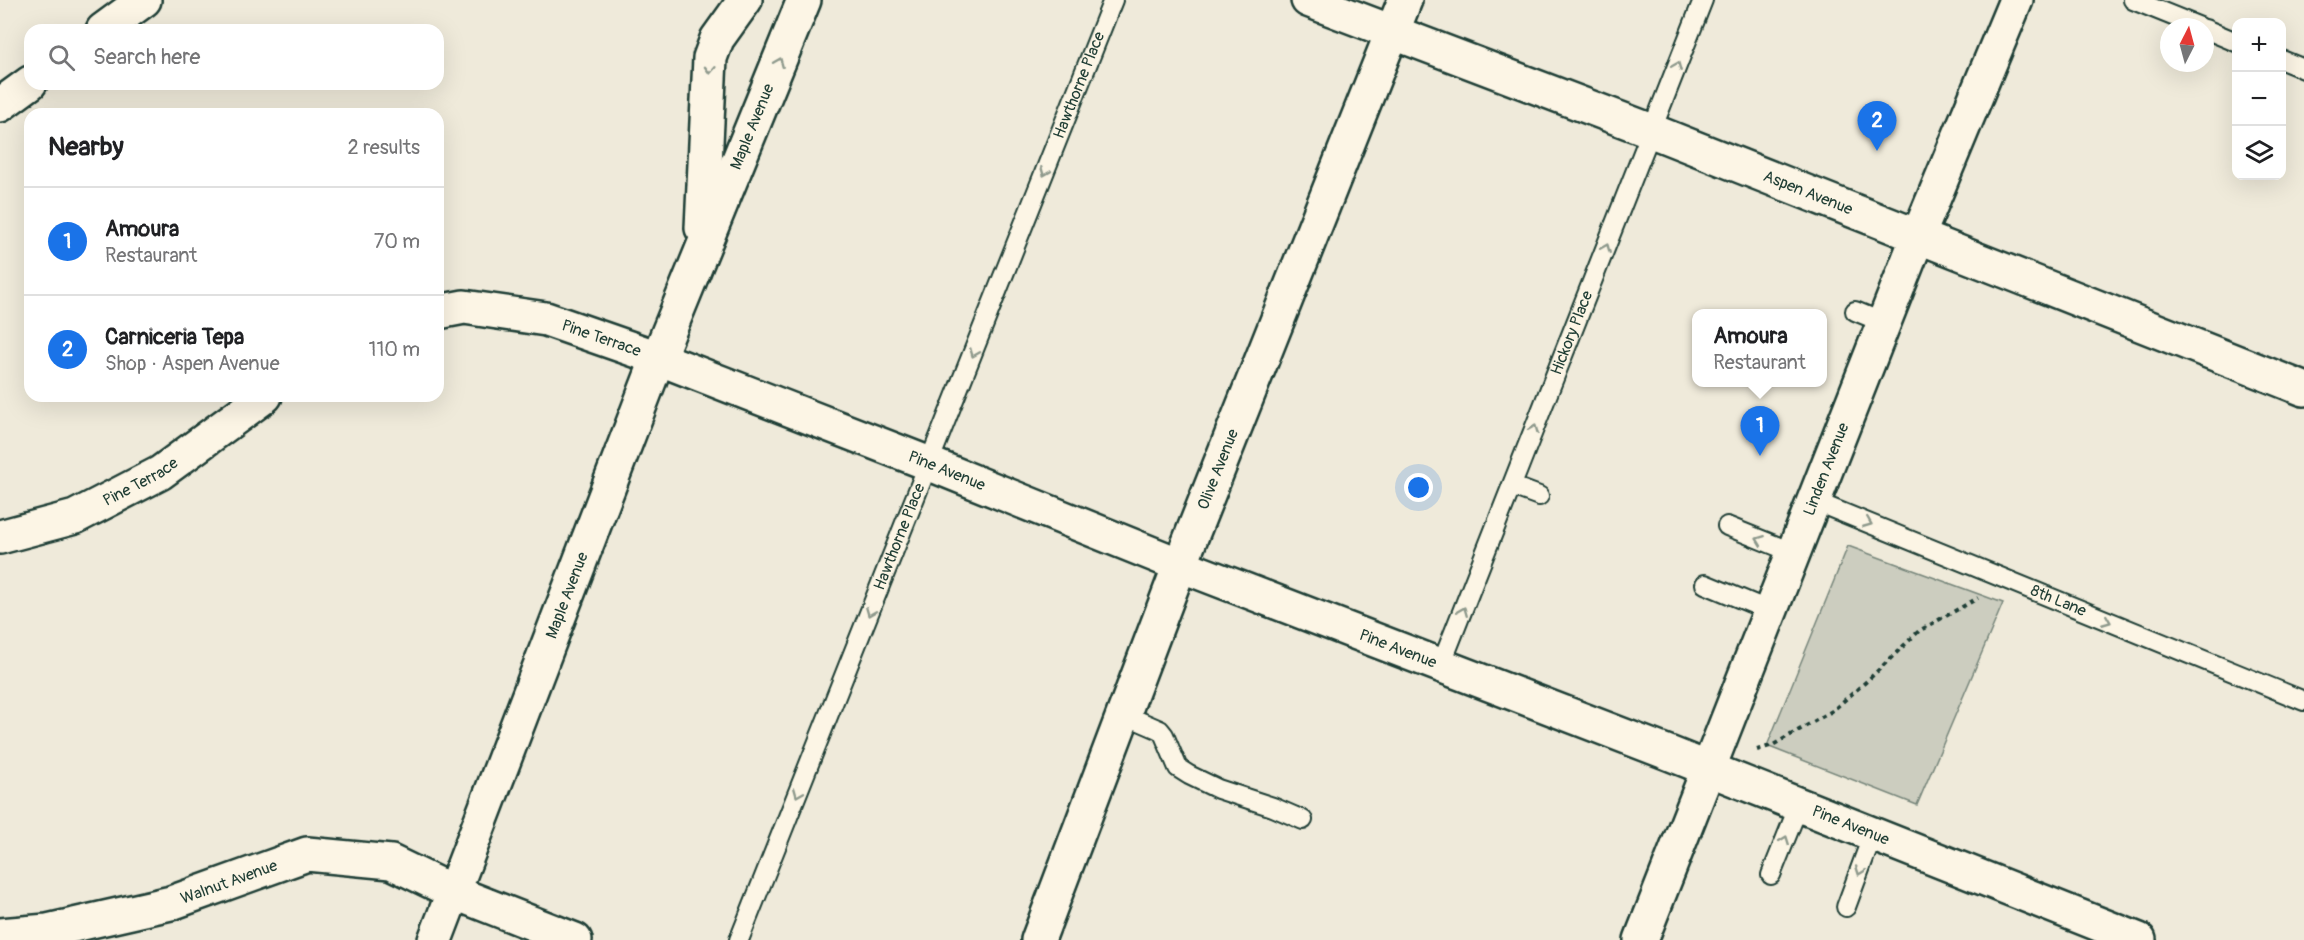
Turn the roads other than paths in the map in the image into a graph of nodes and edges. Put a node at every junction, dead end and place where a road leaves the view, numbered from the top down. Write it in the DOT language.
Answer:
graph roads {
  1 [pos="144,0"];
  2 [pos="745,0"];
  3 [pos="804,0"];
  4 [pos="1113,0"];
  5 [pos="1308,0"];
  6 [pos="1405,0"];
  7 [pos="1703,0"];
  8 [pos="2016,0"];
  9 [pos="2133,0"];
  10 [pos="2178,18"];
  11 [pos="111,24"];
  12 [pos="1392,33"];
  13 [pos="2214,33"];
  14 [pos="2232,40"];
  15 [pos="2286,62"];
  16 [pos="2304,69"];
  17 [pos="24,88"];
  18 [pos="0,105"];
  19 [pos="1652,131"];
  20 [pos="1918,236"];
  21 [pos="701,252"];
  22 [pos="444,311"];
  23 [pos="658,358"];
  24 [pos="2304,390"];
  25 [pos="258,402"];
  26 [pos="930,464"];
  27 [pos="1512,486"];
  28 [pos="1539,496"];
  29 [pos="1814,501"];
  30 [pos="1727,526"];
  31 [pos="0,537"];
  32 [pos="1794,553"];
  33 [pos="1180,566"];
  34 [pos="1705,584"];
  35 [pos="1770,611"];
  36 [pos="1441,665"];
  37 [pos="2304,701"];
  38 [pos="1123,714"];
  39 [pos="1708,769"];
  40 [pos="1798,805"];
  41 [pos="1303,820"];
  42 [pos="1873,834"];
  43 [pos="1771,875"];
  44 [pos="453,892"];
  45 [pos="1846,907"];
  46 [pos="0,935"];
  47 [pos="435,940"];
  48 [pos="574,940"];
  49 [pos="739,940"];
  50 [pos="1038,940"];
  51 [pos="1641,940"];
  52 [pos="2139,940"];
  1 -- 11 [label="street"];
  2 -- 21 [label="street, Maple Avenue, one-way"];
  21 -- 3 [label="street, Maple Avenue, one-way"];
  4 -- 26 [label="lane, Hawthorne Place, one-way"];
  5 -- 12 [label="street, Aspen Avenue"];
  6 -- 12 [label="street, Olive Avenue"];
  19 -- 7 [label="lane, Hickory Place, one-way"];
  8 -- 20 [label="street, Linden Avenue"];
  9 -- 10 [label="lane"];
  12 -- 19 [label="street, Aspen Avenue"];
  12 -- 33 [label="street, Olive Avenue"];
  13 -- 14 [label="lane"];
  15 -- 16 [label="lane"];
  17 -- 18 [label="street"];
  19 -- 20 [label="street, Aspen Avenue"];
  27 -- 19 [label="lane, Hickory Place, one-way"];
  20 -- 24 [label="street, Aspen Avenue"];
  20 -- 29 [label="street, Linden Avenue"];
  21 -- 23 [label="street, Maple Avenue"];
  22 -- 23 [label="street, Pine Terrace"];
  23 -- 26 [label="street, Pine Avenue"];
  23 -- 44 [label="street, Maple Avenue"];
  25 -- 31 [label="street, Pine Terrace"];
  26 -- 33 [label="street, Pine Avenue"];
  26 -- 49 [label="lane, Hawthorne Place, one-way"];
  27 -- 28 [label="lane"];
  36 -- 27 [label="lane, Hickory Place, one-way"];
  29 -- 32 [label="street, Linden Avenue"];
  29 -- 37 [label="lane, 8th Lane, one-way"];
  32 -- 30 [label="lane, one-way"];
  32 -- 35 [label="street, Linden Avenue"];
  33 -- 36 [label="street, Pine Avenue"];
  33 -- 38 [label="street, Olive Avenue"];
  34 -- 35 [label="lane"];
  35 -- 39 [label="street, Linden Avenue"];
  36 -- 39 [label="street, Pine Avenue"];
  38 -- 41 [label="lane"];
  38 -- 50 [label="street, Olive Avenue"];
  39 -- 40 [label="street, Pine Avenue"];
  39 -- 51 [label="street, Linden Avenue"];
  40 -- 42 [label="street, Pine Avenue"];
  43 -- 40 [label="lane, one-way"];
  42 -- 45 [label="lane, one-way"];
  42 -- 52 [label="street, Pine Avenue"];
  44 -- 46 [label="street, Walnut Avenue"];
  44 -- 47 [label="street, Maple Avenue"];
  44 -- 48 [label="street, Walnut Avenue"];
}
